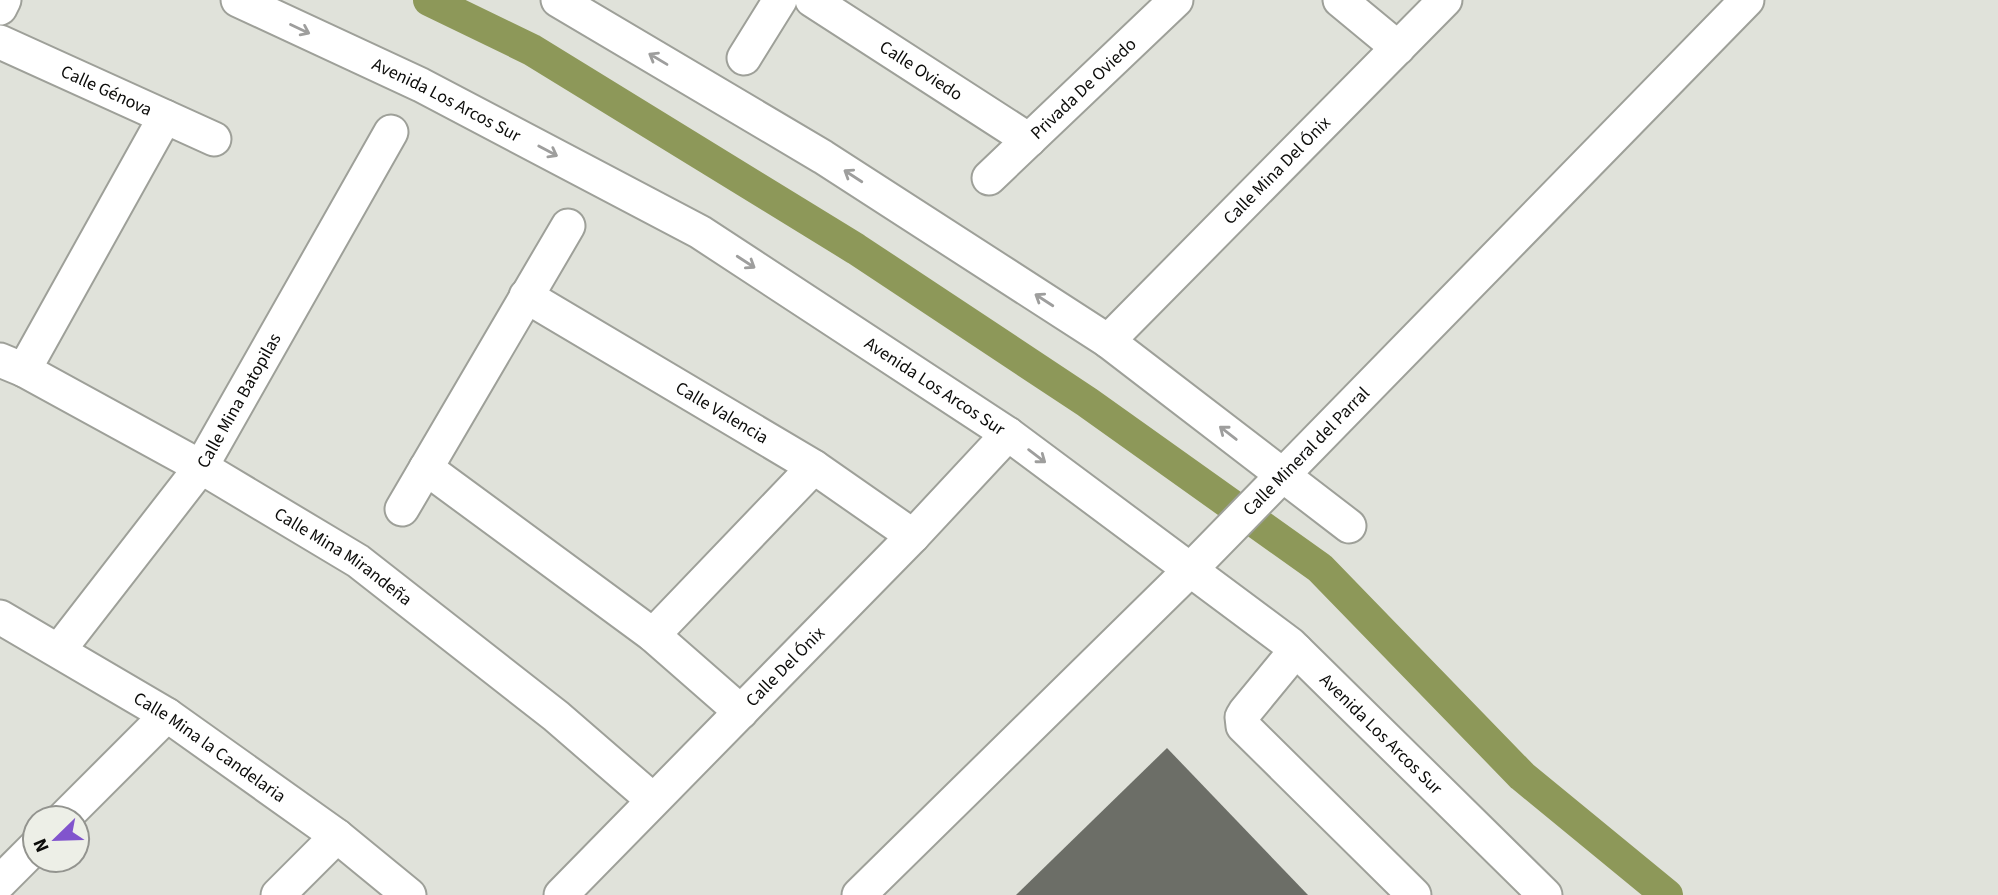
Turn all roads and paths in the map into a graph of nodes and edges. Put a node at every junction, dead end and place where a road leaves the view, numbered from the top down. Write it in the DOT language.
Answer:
graph roads {
  1 [pos="4,0"];
  2 [pos="238,0"];
  3 [pos="558,0"];
  4 [pos="780,0"];
  5 [pos="812,0"];
  6 [pos="1339,0"];
  7 [pos="1445,0"];
  8 [pos="1747,0"];
  9 [pos="1164,3"];
  10 [pos="0,8"];
  11 [pos="0,42"];
  12 [pos="1398,48"];
  13 [pos="744,58"];
  14 [pos="165,117"];
  15 [pos="391,132"];
  16 [pos="214,139"];
  17 [pos="1029,140"];
  18 [pos="989,178"];
  19 [pos="568,226"];
  20 [pos="526,296"];
  21 [pos="1108,341"];
  22 [pos="12,365"];
  23 [pos="1008,434"];
  24 [pos="201,467"];
  25 [pos="814,467"];
  26 [pos="426,468"];
  27 [pos="1271,486"];
  28 [pos="402,509"];
  29 [pos="1349,526"];
  30 [pos="913,536"];
  31 [pos="1190,570"];
  32 [pos="0,617"];
  33 [pos="653,635"];
  34 [pos="59,650"];
  35 [pos="1296,650"];
  36 [pos="741,712"];
  37 [pos="167,715"];
  38 [pos="653,800"];
  39 [pos="78,804"];
  40 [pos="337,835"];
  41 [pos="21,861"];
  42 [pos="0,882"];
  43 [pos="1400,888"];
  44 [pos="278,895"];
  45 [pos="408,895"];
  46 [pos="561,895"];
  47 [pos="859,895"];
  48 [pos="1545,895"];
  1 -- 10 [label="street"];
  2 -- 23 [label="street, Avenida Los Arcos Sur, one-way"];
  21 -- 3 [label="street, one-way"];
  4 -- 13 [label="street"];
  5 -- 17 [label="street, Calle Oviedo"];
  6 -- 12 [label="street"];
  7 -- 12 [label="street, Calle Mina Del Ónix"];
  8 -- 27 [label="street, Calle Mineral del Parral"];
  9 -- 17 [label="street, Privada De Oviedo"];
  11 -- 14 [label="street, Calle Génova"];
  12 -- 21 [label="street, Calle Mina Del Ónix"];
  14 -- 16 [label="street, Calle Génova"];
  14 -- 22 [label="street"];
  15 -- 24 [label="street, Calle Mina Batopilas"];
  17 -- 18 [label="street, Privada De Oviedo"];
  19 -- 20 [label="street"];
  20 -- 25 [label="street, Calle Valencia"];
  20 -- 26 [label="street"];
  27 -- 21 [label="street, one-way"];
  22 -- 24 [label="street, Calle Mina Mirandeña"];
  23 -- 30 [label="street, Calle Del Ónix"];
  23 -- 31 [label="street, Avenida Los Arcos Sur, one-way"];
  24 -- 34 [label="street, Calle Mina Batopilas"];
  24 -- 38 [label="street, Calle Mina Mirandeña"];
  25 -- 30 [label="street, Calle Valencia"];
  25 -- 33 [label="street"];
  26 -- 28 [label="street"];
  26 -- 33 [label="street"];
  27 -- 29 [label="street"];
  27 -- 31 [label="street, Calle Mineral del Parral"];
  30 -- 36 [label="street, Calle Del Ónix"];
  31 -- 35 [label="street, Avenida Los Arcos Sur"];
  31 -- 47 [label="street, Calle Mineral del Parral"];
  32 -- 34 [label="street, Calle Mina la Candelaria"];
  33 -- 36 [label="street"];
  34 -- 37 [label="street, Calle Mina la Candelaria"];
  35 -- 43 [label="street"];
  35 -- 48 [label="street, Avenida Los Arcos Sur"];
  36 -- 38 [label="street, Calle Del Ónix"];
  37 -- 39 [label="street"];
  37 -- 40 [label="street, Calle Mina la Candelaria"];
  38 -- 46 [label="street, Calle Del Ónix"];
  40 -- 44 [label="street"];
  40 -- 45 [label="street, Calle Mina la Candelaria"];
  41 -- 42 [label="street"];
}
